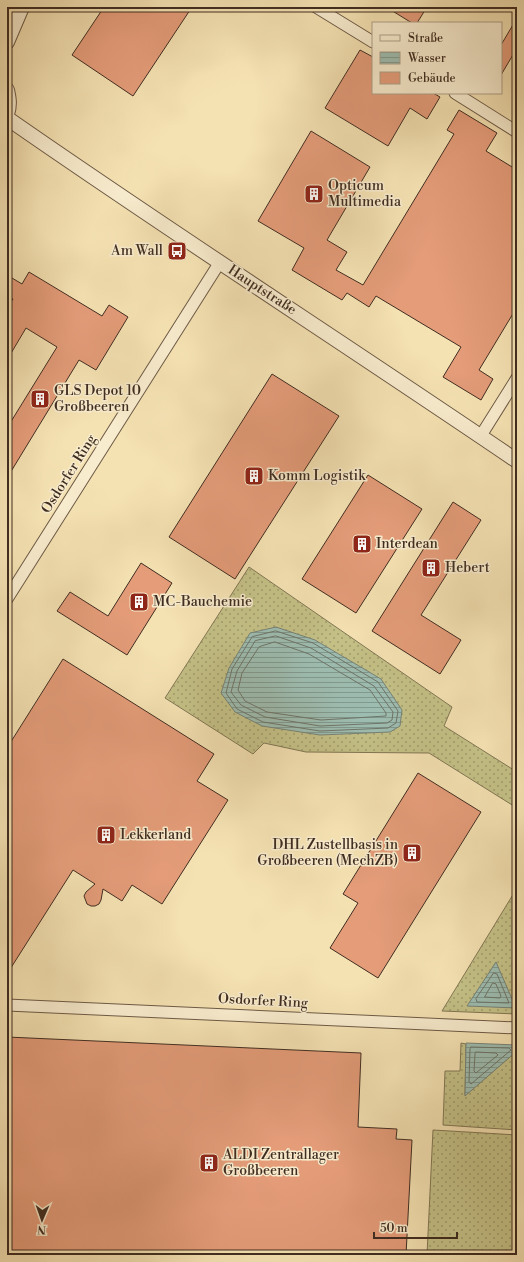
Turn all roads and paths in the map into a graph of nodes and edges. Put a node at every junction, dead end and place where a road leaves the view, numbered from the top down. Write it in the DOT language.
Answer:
graph roads {
  1 [pos="22,7"];
  2 [pos="316,7"];
  3 [pos="372,41"];
  4 [pos="7,42"];
  5 [pos="7,90"];
  6 [pos="457,94"];
  7 [pos="7,114"];
  8 [pos="7,118"];
  9 [pos="517,132"];
  10 [pos="220,262"];
  11 [pos="517,378"];
  12 [pos="480,436"];
  13 [pos="517,462"];
  14 [pos="7,599"];
  15 [pos="7,1005"];
  16 [pos="517,1028"];
  1 -- 4 [label="street"];
  2 -- 3 [label="street"];
  5 -- 7 [label="street"];
  6 -- 9 [label="street"];
  8 -- 10 [label="street, Hauptstraße"];
  10 -- 12 [label="street, Hauptstraße"];
  10 -- 14 [label="street, Osdorfer Ring"];
  11 -- 12 [label="street"];
  12 -- 13 [label="street, Hauptstraße"];
  15 -- 16 [label="street, Osdorfer Ring"];
}
